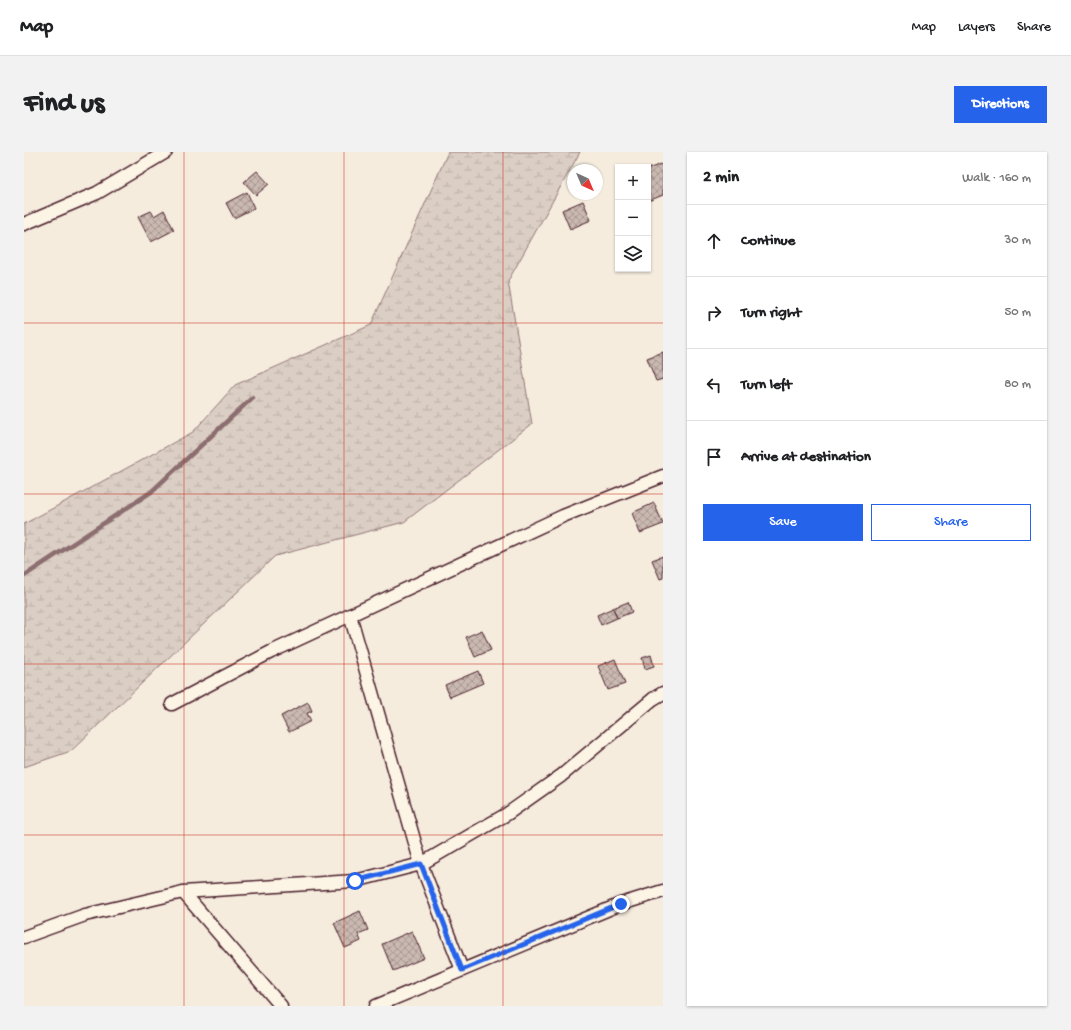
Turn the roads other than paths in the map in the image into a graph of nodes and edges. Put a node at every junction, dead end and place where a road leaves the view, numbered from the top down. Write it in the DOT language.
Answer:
graph roads {
  1 [pos="166,152"];
  2 [pos="24,224"];
  3 [pos="663,476"];
  4 [pos="350,615"];
  5 [pos="663,693"];
  6 [pos="172,704"];
  7 [pos="421,864"];
  8 [pos="663,891"];
  9 [pos="184,892"];
  10 [pos="24,937"];
  11 [pos="462,970"];
  12 [pos="282,1006"];
  13 [pos="376,1006"];
  1 -- 2 [label="street"];
  3 -- 4 [label="street"];
  4 -- 6 [label="street"];
  4 -- 7 [label="street"];
  5 -- 7 [label="street"];
  7 -- 9 [label="street"];
  7 -- 11 [label="street"];
  8 -- 11 [label="street"];
  9 -- 10 [label="street"];
  9 -- 12 [label="street"];
  11 -- 13 [label="street"];
}
